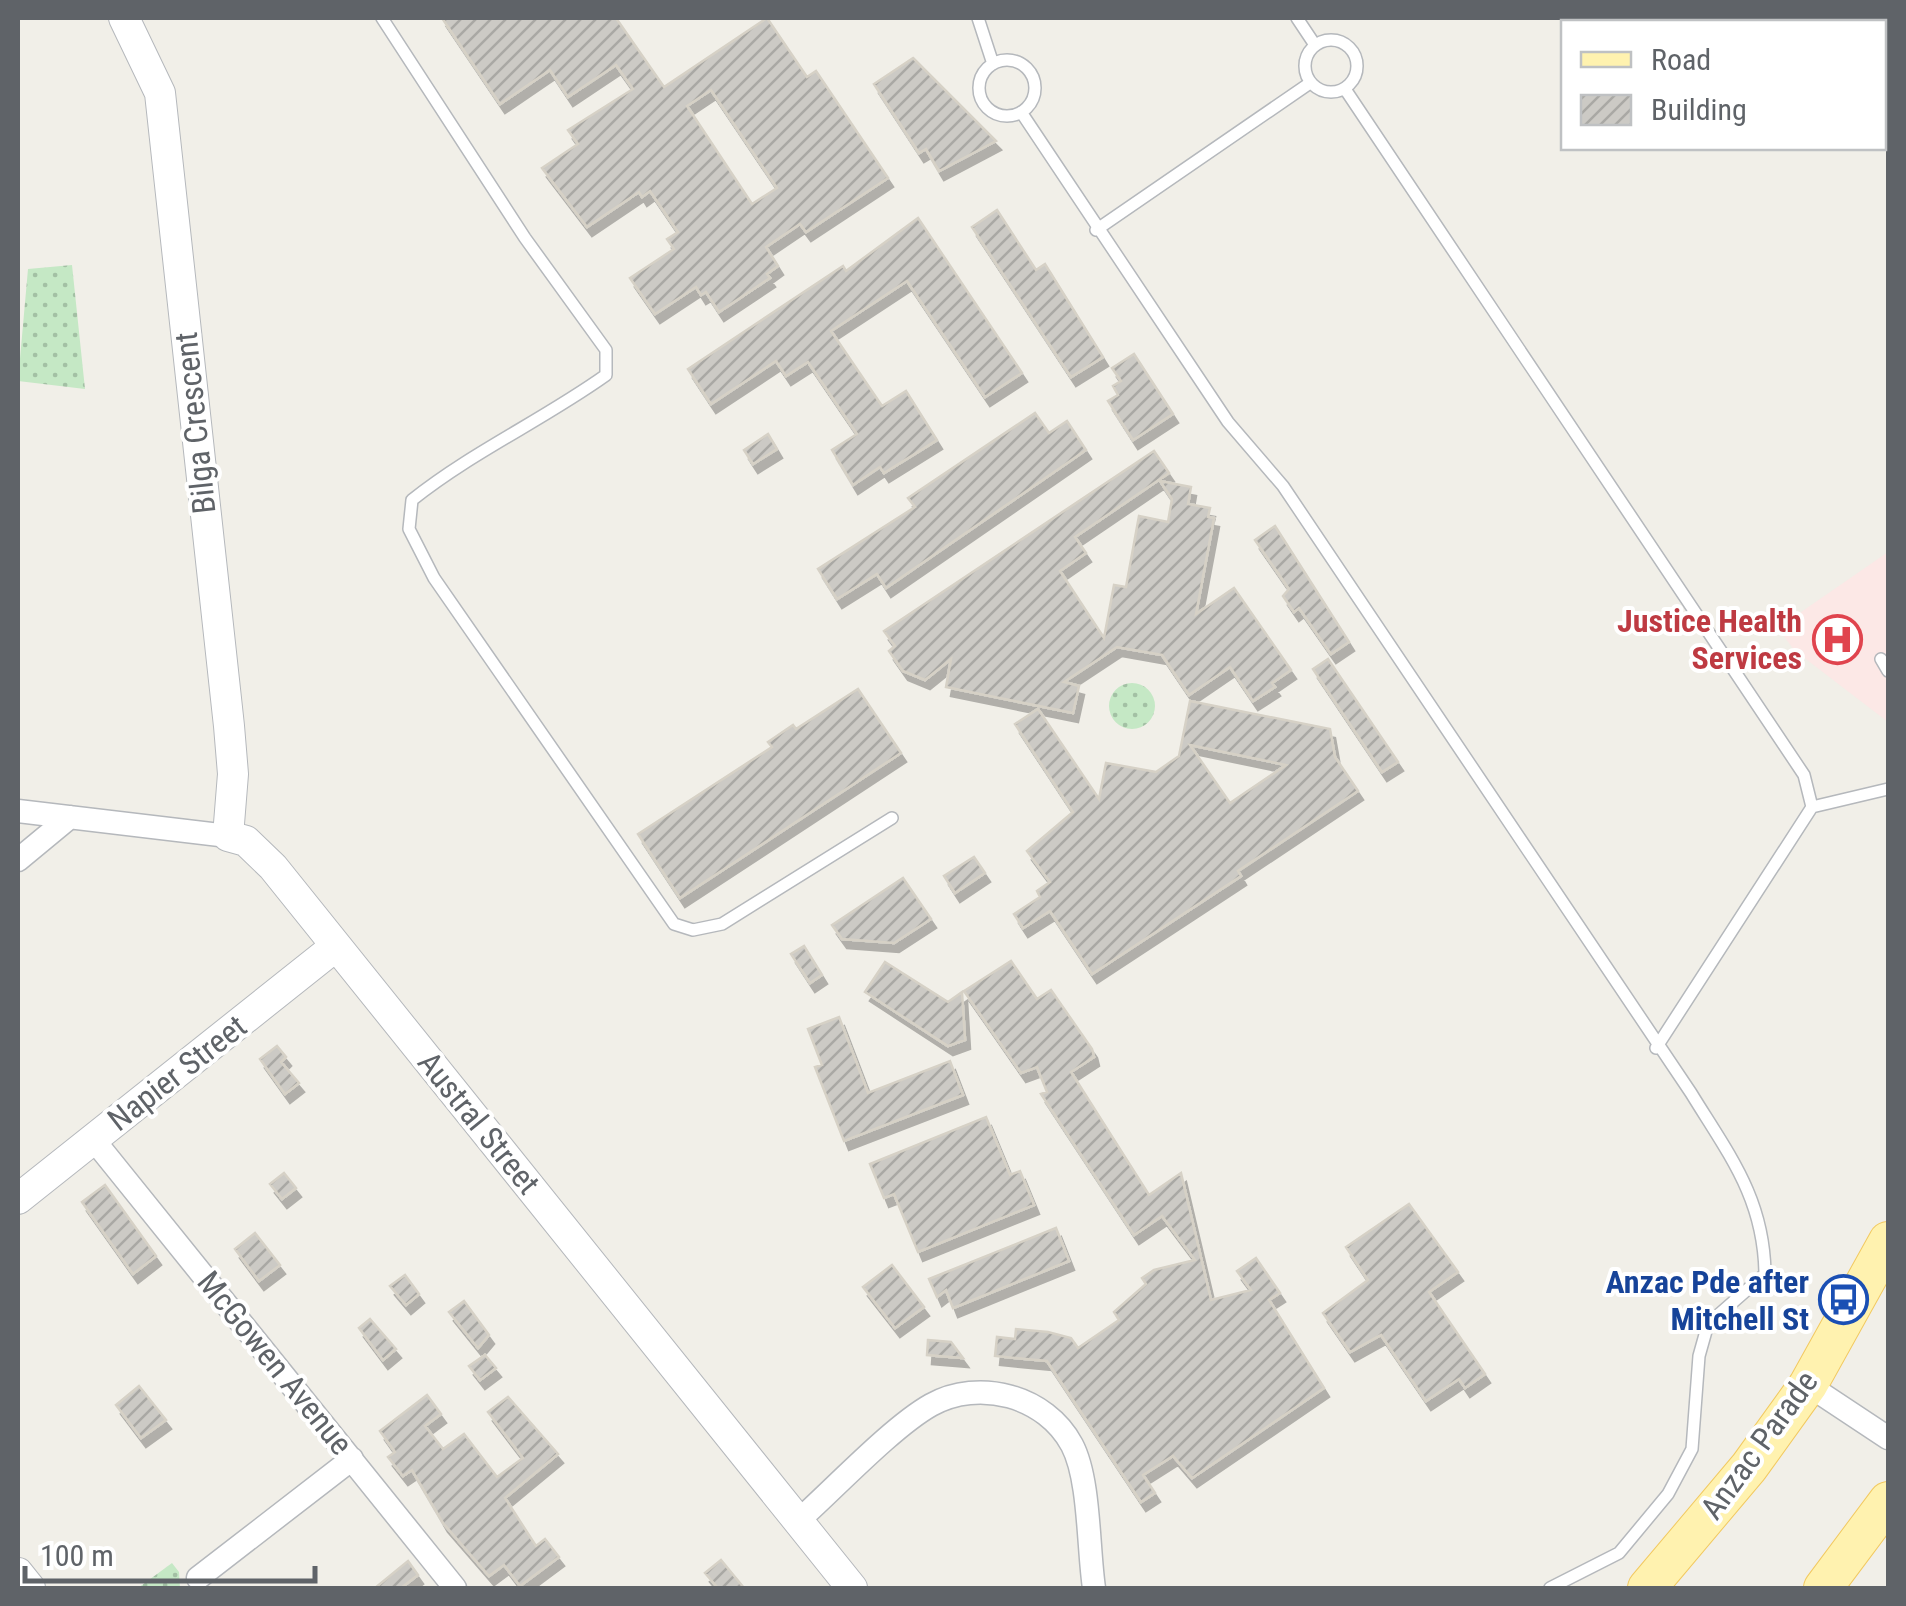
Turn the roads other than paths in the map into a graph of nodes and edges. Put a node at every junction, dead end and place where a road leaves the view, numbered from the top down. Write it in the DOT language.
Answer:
graph roads {
  1 [pos="124,18"];
  2 [pos="382,18"];
  3 [pos="978,18"];
  4 [pos="1297,18"];
  5 [pos="1315,45"];
  6 [pos="993,64"];
  7 [pos="1310,83"];
  8 [pos="1345,89"];
  9 [pos="1021,112"];
  10 [pos="1096,230"];
  11 [pos="1881,659"];
  12 [pos="1888,671"];
  13 [pos="1888,789"];
  14 [pos="1812,808"];
  15 [pos="18,811"];
  16 [pos="70,817"];
  17 [pos="892,818"];
  18 [pos="228,836"];
  19 [pos="18,860"];
  20 [pos="336,946"];
  21 [pos="1656,1048"];
  22 [pos="93,1139"];
  23 [pos="18,1199"];
  24 [pos="1888,1240"];
  25 [pos="1808,1384"];
  26 [pos="1888,1438"];
  27 [pos="352,1459"];
  28 [pos="1888,1501"];
  29 [pos="798,1520"];
  30 [pos="18,1573"];
  31 [pos="198,1578"];
  32 [pos="846,1586"];
  33 [pos="30,1588"];
  34 [pos="454,1588"];
  35 [pos="1094,1588"];
  36 [pos="1550,1588"];
  37 [pos="1648,1588"];
  38 [pos="1824,1588"];
  1 -- 18 [label="street, Bilga Crescent"];
  2 -- 17 [label="lane"];
  3 -- 6 [label="lane"];
  4 -- 5 [label="lane"];
  5 -- 7 [label="lane"];
  5 -- 8 [label="lane"];
  6 -- 9 [label="lane"];
  6 -- 9 [label="lane"];
  7 -- 8 [label="lane"];
  7 -- 10 [label="lane"];
  8 -- 14 [label="lane"];
  9 -- 10 [label="lane"];
  10 -- 21 [label="lane"];
  11 -- 12 [label="lane"];
  13 -- 14 [label="lane"];
  14 -- 21 [label="lane"];
  15 -- 16 [label="street, Austral Street"];
  16 -- 18 [label="street, Austral Street"];
  16 -- 19 [label="street"];
  18 -- 20 [label="street, Austral Street"];
  20 -- 22 [label="street, Napier Street"];
  20 -- 29 [label="street, Austral Street"];
  21 -- 36 [label="lane"];
  22 -- 23 [label="street, Napier Street"];
  22 -- 27 [label="street, McGowen Avenue"];
  24 -- 25 [label="main road, Anzac Parade"];
  25 -- 26 [label="street"];
  25 -- 37 [label="main road, Anzac Parade"];
  27 -- 31 [label="street"];
  27 -- 34 [label="street, McGowen Avenue"];
  28 -- 38 [label="main road"];
  29 -- 32 [label="street, Austral Street"];
  29 -- 35 [label="street"];
  30 -- 33 [label="street"];
}
